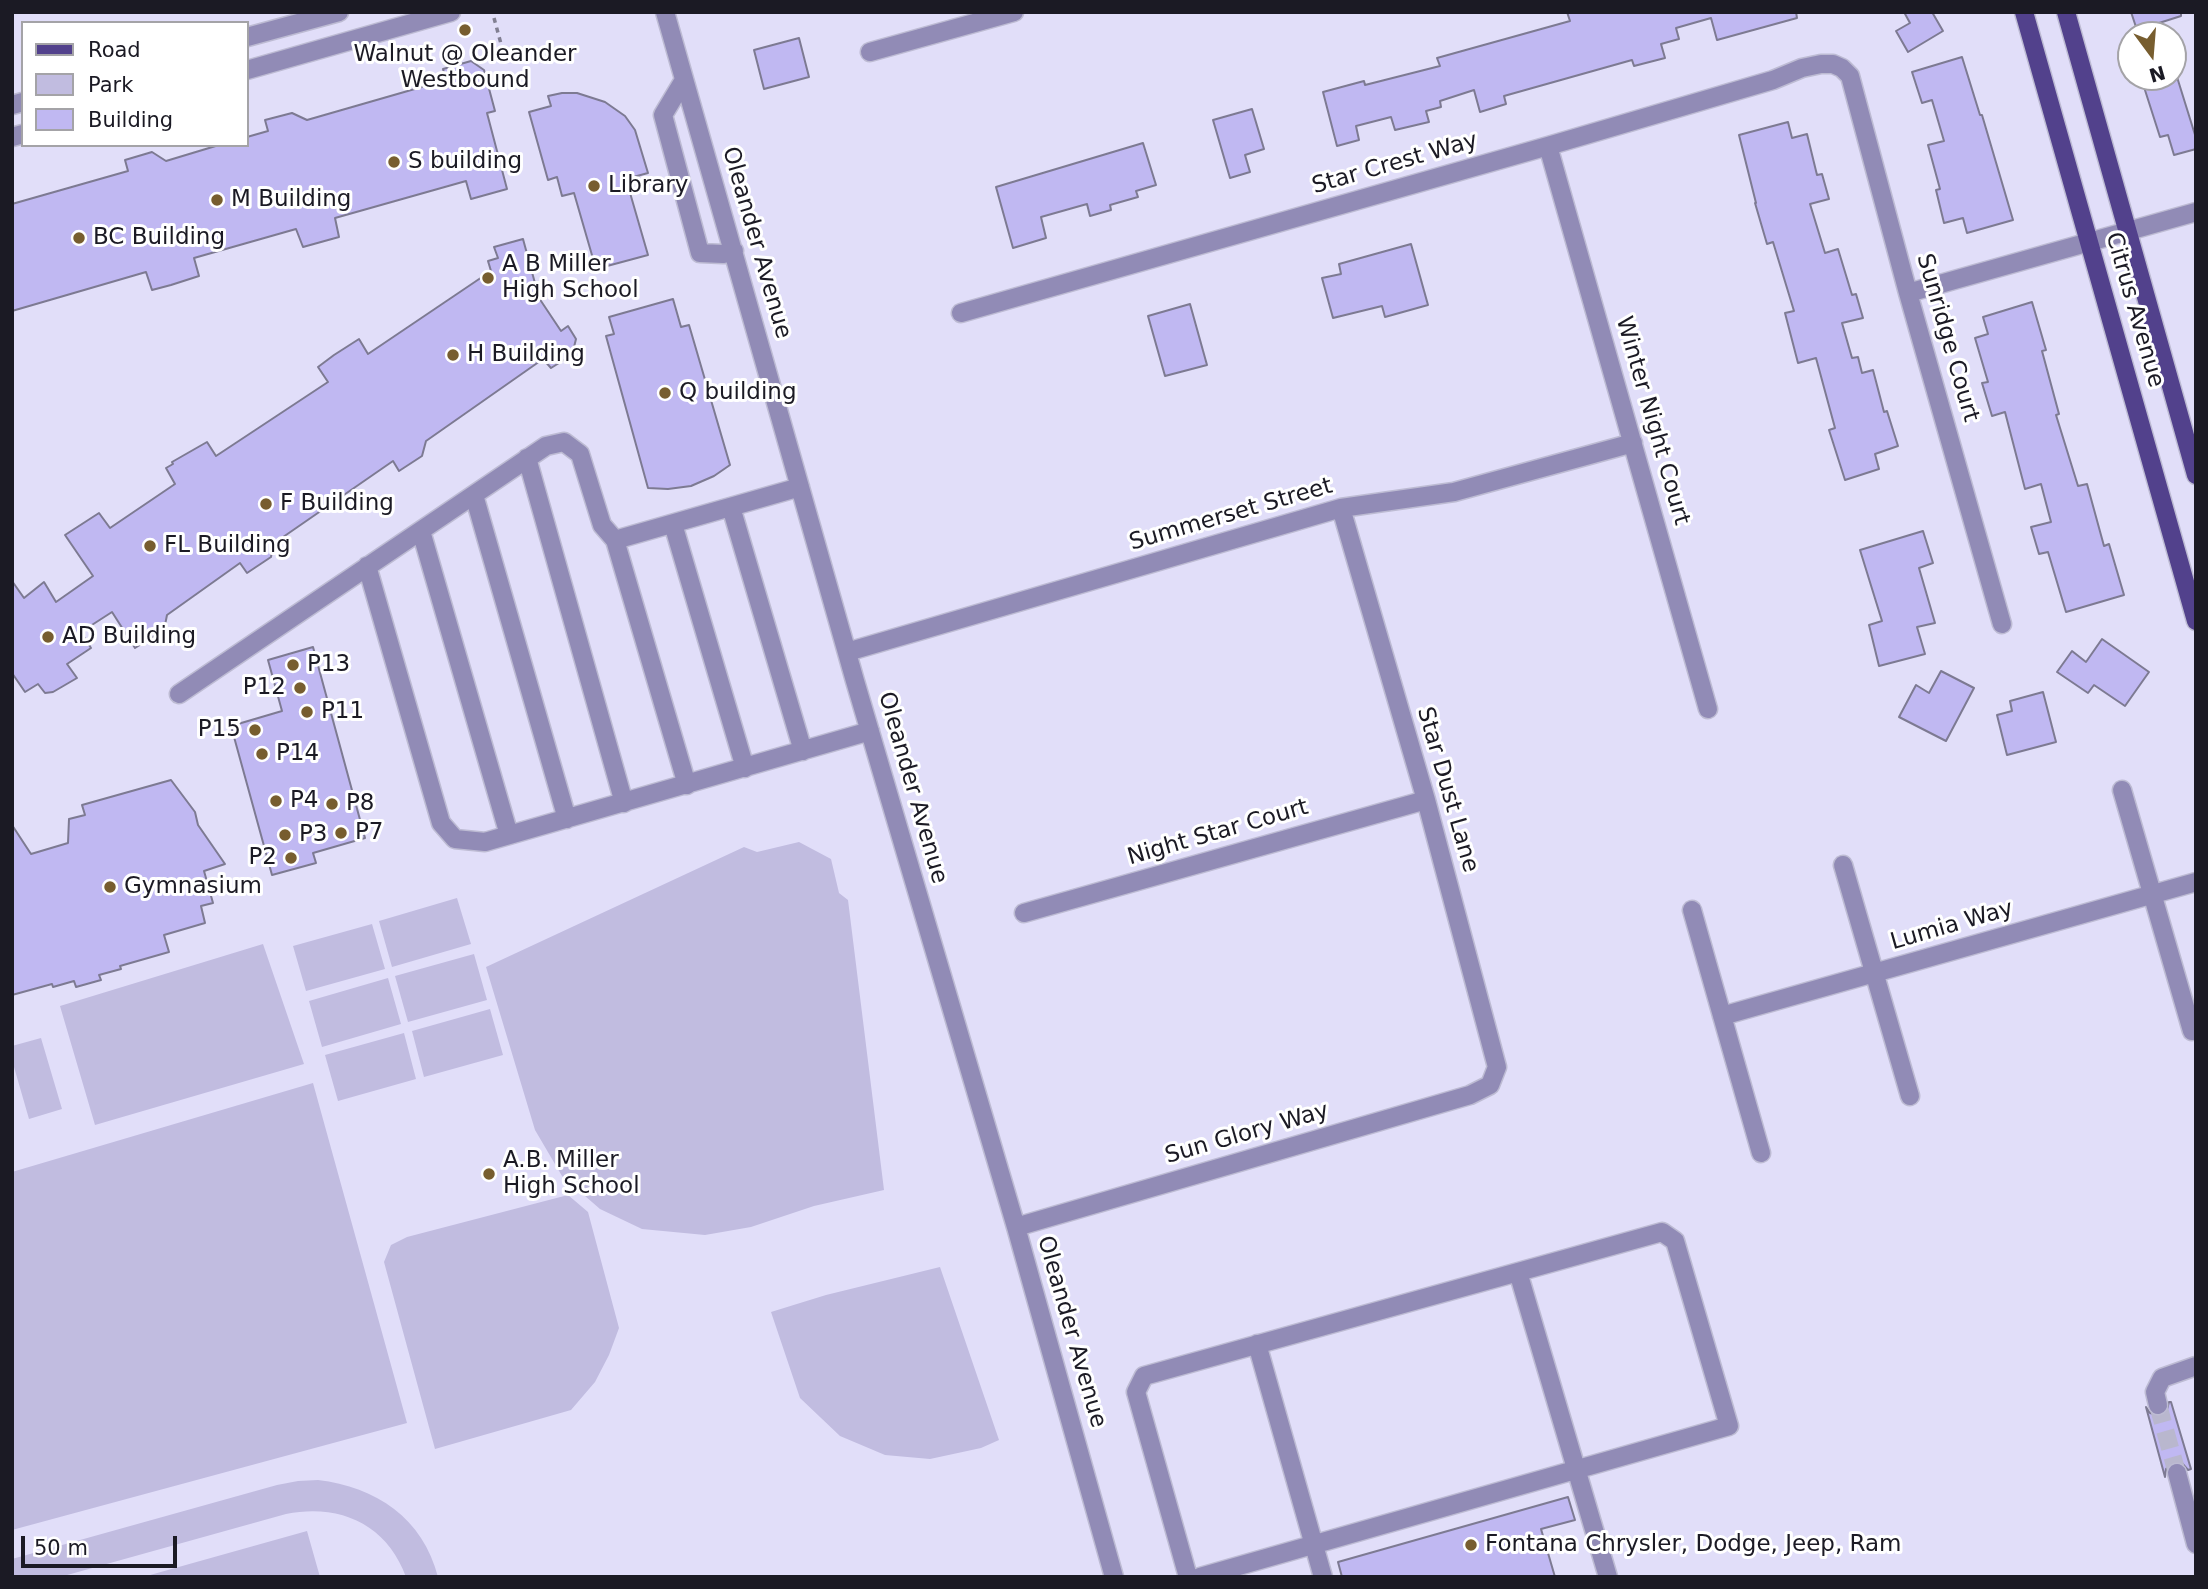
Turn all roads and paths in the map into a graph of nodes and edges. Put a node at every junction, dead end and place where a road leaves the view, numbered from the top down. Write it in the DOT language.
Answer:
graph roads {
  1 [pos="339,12"];
  2 [pos="451,12"];
  3 [pos="665,12"];
  4 [pos="1014,12"];
  5 [pos="2024,12"];
  6 [pos="2066,12"];
  7 [pos="494,18"];
  8 [pos="248,37"];
  9 [pos="870,52"];
  10 [pos="504,55"];
  11 [pos="1842,68"];
  12 [pos="248,70"];
  13 [pos="684,80"];
  14 [pos="1548,146"];
  15 [pos="2196,212"];
  16 [pos="2126,232"];
  17 [pos="2089,242"];
  18 [pos="734,251"];
  19 [pos="1908,293"];
  20 [pos="961,313"];
  21 [pos="1633,443"];
  22 [pos="527,458"];
  23 [pos="2196,475"];
  24 [pos="800,487"];
  25 [pos="474,495"];
  26 [pos="732,507"];
  27 [pos="1341,508"];
  28 [pos="673,524"];
  29 [pos="421,531"];
  30 [pos="615,540"];
  31 [pos="367,566"];
  32 [pos="2196,621"];
  33 [pos="2002,624"];
  34 [pos="847,652"];
  35 [pos="179,694"];
  36 [pos="1708,709"];
  37 [pos="870,732"];
  38 [pos="803,751"];
  39 [pos="745,768"];
  40 [pos="687,785"];
  41 [pos="2122,790"];
  42 [pos="1426,800"];
  43 [pos="624,803"];
  44 [pos="566,819"];
  45 [pos="509,835"];
  46 [pos="1843,865"];
  47 [pos="2196,882"];
  48 [pos="2153,894"];
  49 [pos="1692,911"];
  50 [pos="1024,913"];
  51 [pos="1875,973"];
  52 [pos="1722,1016"];
  53 [pos="2192,1031"];
  54 [pos="1490,1085"];
  55 [pos="1910,1096"];
  56 [pos="1761,1153"];
  57 [pos="1016,1227"];
  58 [pos="1518,1272"];
  59 [pos="1257,1344"];
  60 [pos="2196,1366"];
  61 [pos="2158,1405"];
  62 [pos="1578,1469"];
  63 [pos="2177,1474"];
  64 [pos="1314,1544"];
  65 [pos="2196,1544"];
  66 [pos="1114,1577"];
  67 [pos="1188,1577"];
  68 [pos="1200,1577"];
  69 [pos="1323,1577"];
  70 [pos="1608,1577"];
  1 -- 8 [label="street"];
  2 -- 12 [label="street"];
  3 -- 13 [label="street, Oleander Avenue"];
  4 -- 9 [label="street"];
  5 -- 17 [label="main road, Citrus Avenue"];
  6 -- 16 [label="main road, Citrus Avenue"];
  7 -- 10 [label="path"];
  11 -- 14 [label="street, Star Crest Way"];
  11 -- 19 [label="street, Sunridge Court"];
  13 -- 18 [label="street, Oleander Avenue"];
  13 -- 18 [label="street"];
  14 -- 20 [label="street, Star Crest Way"];
  14 -- 21 [label="street, Winter Night Court"];
  15 -- 16 [label="street"];
  16 -- 17 [label="street"];
  16 -- 23 [label="main road, Citrus Avenue"];
  17 -- 19 [label="street"];
  17 -- 32 [label="main road, Citrus Avenue"];
  18 -- 24 [label="street, Oleander Avenue"];
  19 -- 33 [label="street, Sunridge Court"];
  21 -- 27 [label="street, Summerset Street"];
  21 -- 36 [label="street, Winter Night Court"];
  22 -- 25 [label="street"];
  22 -- 30 [label="street"];
  22 -- 43 [label="street"];
  24 -- 26 [label="street"];
  24 -- 34 [label="street, Oleander Avenue"];
  25 -- 29 [label="street"];
  25 -- 44 [label="street"];
  26 -- 28 [label="street"];
  26 -- 38 [label="street"];
  27 -- 34 [label="street, Summerset Street"];
  27 -- 42 [label="street, Star Dust Lane"];
  28 -- 30 [label="street"];
  28 -- 39 [label="street"];
  29 -- 31 [label="street"];
  29 -- 45 [label="street"];
  30 -- 40 [label="street"];
  31 -- 35 [label="street"];
  31 -- 45 [label="street"];
  34 -- 37 [label="street, Oleander Avenue"];
  37 -- 38 [label="street"];
  37 -- 57 [label="street, Oleander Avenue"];
  38 -- 39 [label="street"];
  39 -- 40 [label="street"];
  40 -- 43 [label="street"];
  41 -- 48 [label="street"];
  42 -- 50 [label="street, Night Star Court"];
  42 -- 54 [label="street, Star Dust Lane"];
  43 -- 44 [label="street"];
  44 -- 45 [label="street"];
  46 -- 51 [label="street"];
  47 -- 48 [label="street, Lumia Way"];
  48 -- 51 [label="street, Lumia Way"];
  48 -- 53 [label="street"];
  49 -- 52 [label="street"];
  51 -- 52 [label="street, Lumia Way"];
  51 -- 55 [label="street"];
  52 -- 56 [label="street"];
  54 -- 57 [label="street, Sun Glory Way"];
  57 -- 66 [label="street, Oleander Avenue"];
  58 -- 59 [label="street"];
  58 -- 62 [label="street"];
  58 -- 62 [label="street"];
  59 -- 64 [label="street"];
  59 -- 67 [label="street"];
  60 -- 61 [label="street"];
  62 -- 64 [label="street"];
  62 -- 70 [label="street"];
  63 -- 65 [label="street"];
  64 -- 68 [label="street"];
  64 -- 69 [label="street"];
}
